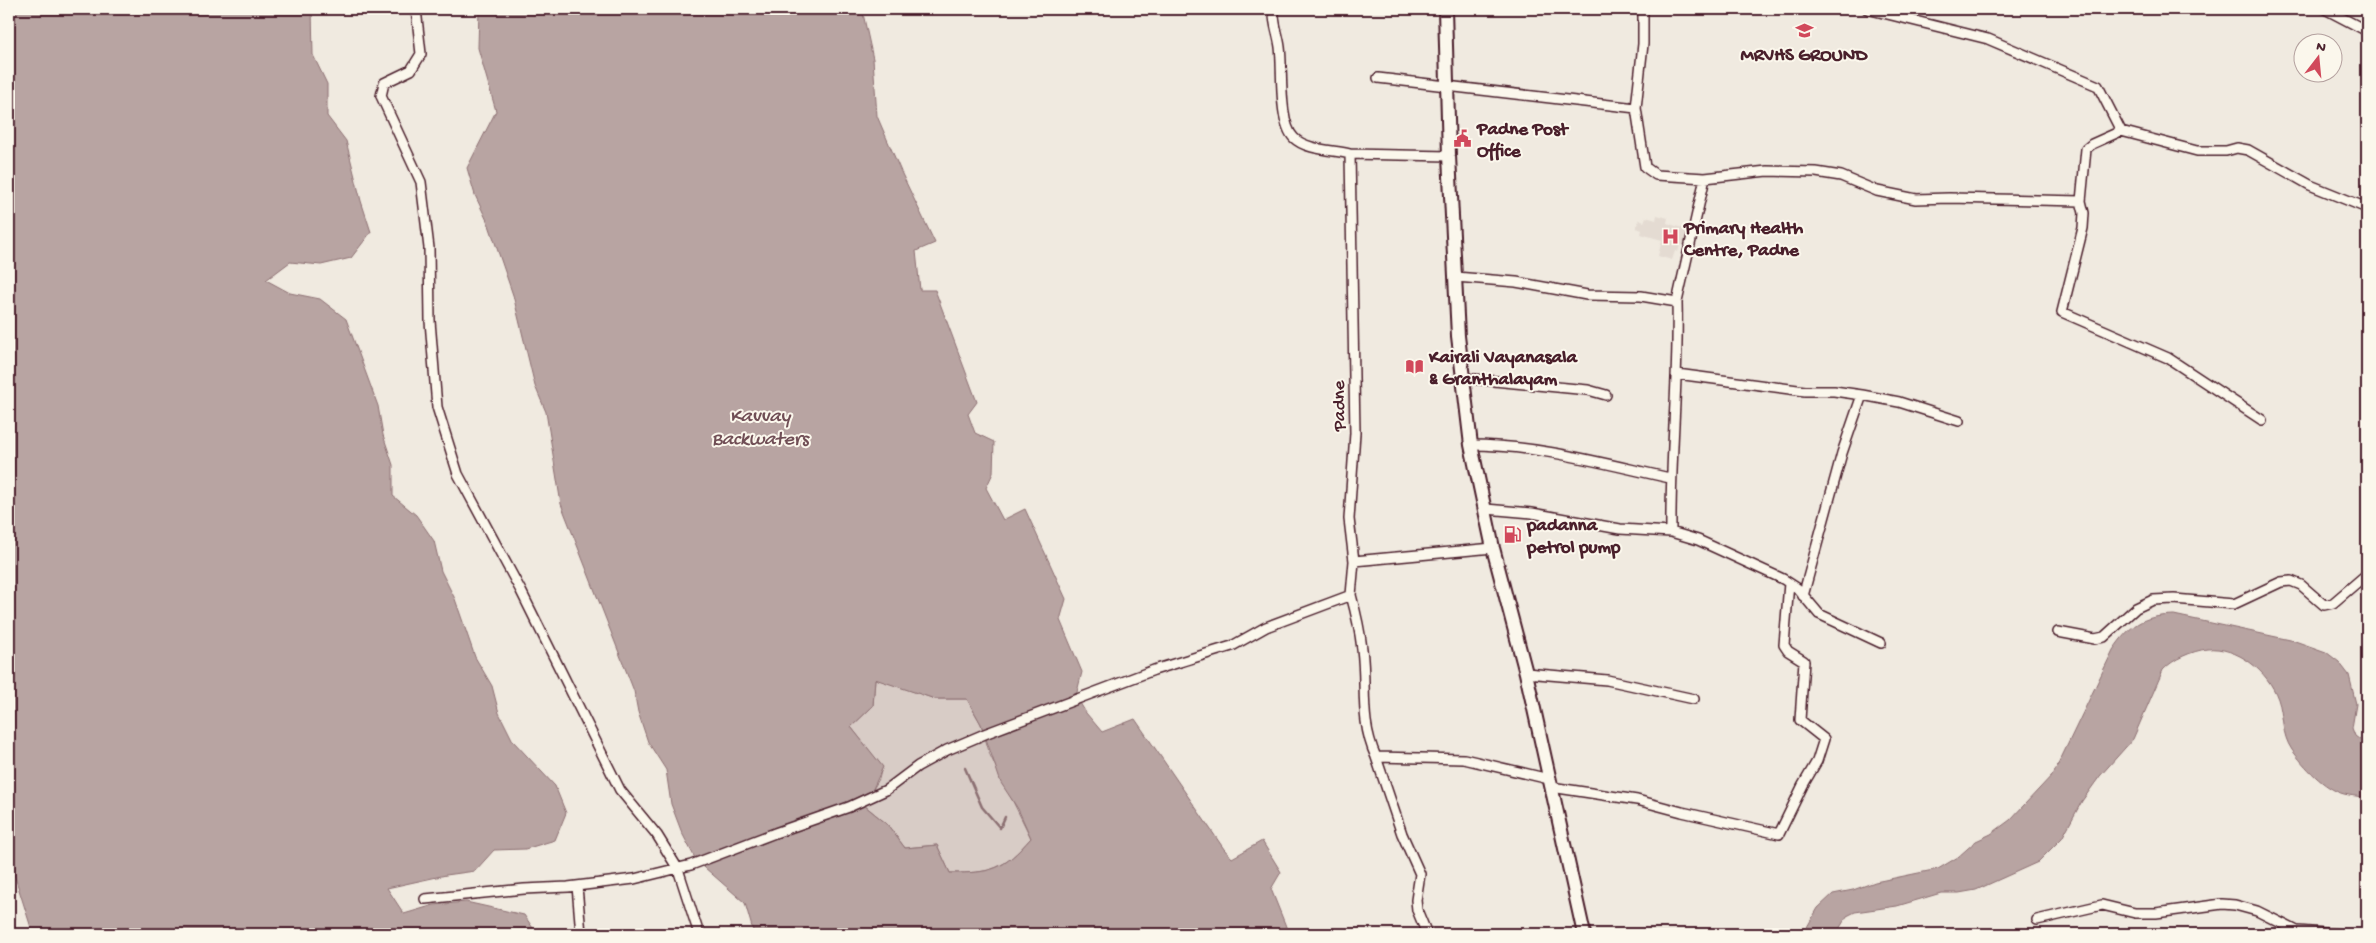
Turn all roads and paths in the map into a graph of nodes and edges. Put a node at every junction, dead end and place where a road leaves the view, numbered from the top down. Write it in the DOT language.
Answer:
graph roads {
  1 [pos="416,9"];
  2 [pos="1274,9"];
  3 [pos="1445,9"];
  4 [pos="1643,9"];
  5 [pos="1867,9"];
  6 [pos="2325,9"];
  7 [pos="2367,31"];
  8 [pos="1378,78"];
  9 [pos="1447,84"];
  10 [pos="1636,108"];
  11 [pos="2121,131"];
  12 [pos="1350,154"];
  13 [pos="1449,156"];
  14 [pos="1705,178"];
  15 [pos="2081,201"];
  16 [pos="2363,207"];
  17 [pos="1456,277"];
  18 [pos="1677,302"];
  19 [pos="1676,374"];
  20 [pos="1463,378"];
  21 [pos="1606,395"];
  22 [pos="1862,395"];
  23 [pos="2262,420"];
  24 [pos="1959,422"];
  25 [pos="1471,445"];
  26 [pos="1670,478"];
  27 [pos="1486,509"];
  28 [pos="1671,532"];
  29 [pos="1493,548"];
  30 [pos="1354,561"];
  31 [pos="2367,574"];
  32 [pos="1789,583"];
  33 [pos="1351,595"];
  34 [pos="1804,596"];
  35 [pos="2058,632"];
  36 [pos="1881,643"];
  37 [pos="1526,672"];
  38 [pos="1694,699"];
  39 [pos="1376,757"];
  40 [pos="1550,783"];
  41 [pos="678,869"];
  42 [pos="577,886"];
  43 [pos="424,899"];
  44 [pos="2037,920"];
  45 [pos="582,934"];
  46 [pos="699,934"];
  47 [pos="1427,934"];
  48 [pos="1584,934"];
  49 [pos="2338,934"];
  1 -- 41 [label="street"];
  2 -- 12 [label="street"];
  3 -- 9 [label="main road"];
  4 -- 10 [label="street"];
  5 -- 11 [label="street"];
  6 -- 7 [label="street"];
  8 -- 9 [label="street"];
  9 -- 10 [label="street"];
  9 -- 13 [label="main road"];
  10 -- 14 [label="street"];
  11 -- 15 [label="street"];
  11 -- 16 [label="street"];
  12 -- 13 [label="street"];
  12 -- 30 [label="street, Padne"];
  13 -- 17 [label="main road"];
  14 -- 15 [label="street"];
  14 -- 18 [label="street"];
  15 -- 23 [label="street"];
  17 -- 18 [label="street"];
  17 -- 20 [label="main road"];
  18 -- 19 [label="street"];
  19 -- 22 [label="street"];
  19 -- 26 [label="street"];
  20 -- 21 [label="street"];
  20 -- 25 [label="main road"];
  22 -- 24 [label="street"];
  22 -- 34 [label="street"];
  25 -- 26 [label="street"];
  25 -- 27 [label="main road"];
  26 -- 28 [label="street"];
  27 -- 28 [label="street"];
  27 -- 29 [label="main road"];
  28 -- 32 [label="street"];
  29 -- 30 [label="street"];
  29 -- 37 [label="main road"];
  30 -- 33 [label="street, Padne"];
  31 -- 35 [label="street"];
  32 -- 34 [label="street"];
  32 -- 40 [label="street"];
  33 -- 39 [label="street, Padne"];
  33 -- 41 [label="street"];
  34 -- 36 [label="street"];
  37 -- 38 [label="street"];
  37 -- 40 [label="main road"];
  39 -- 40 [label="street"];
  39 -- 47 [label="street, Padne"];
  40 -- 48 [label="main road"];
  41 -- 42 [label="street"];
  41 -- 46 [label="street"];
  42 -- 43 [label="street"];
  42 -- 45 [label="street"];
  44 -- 49 [label="street"];
}
